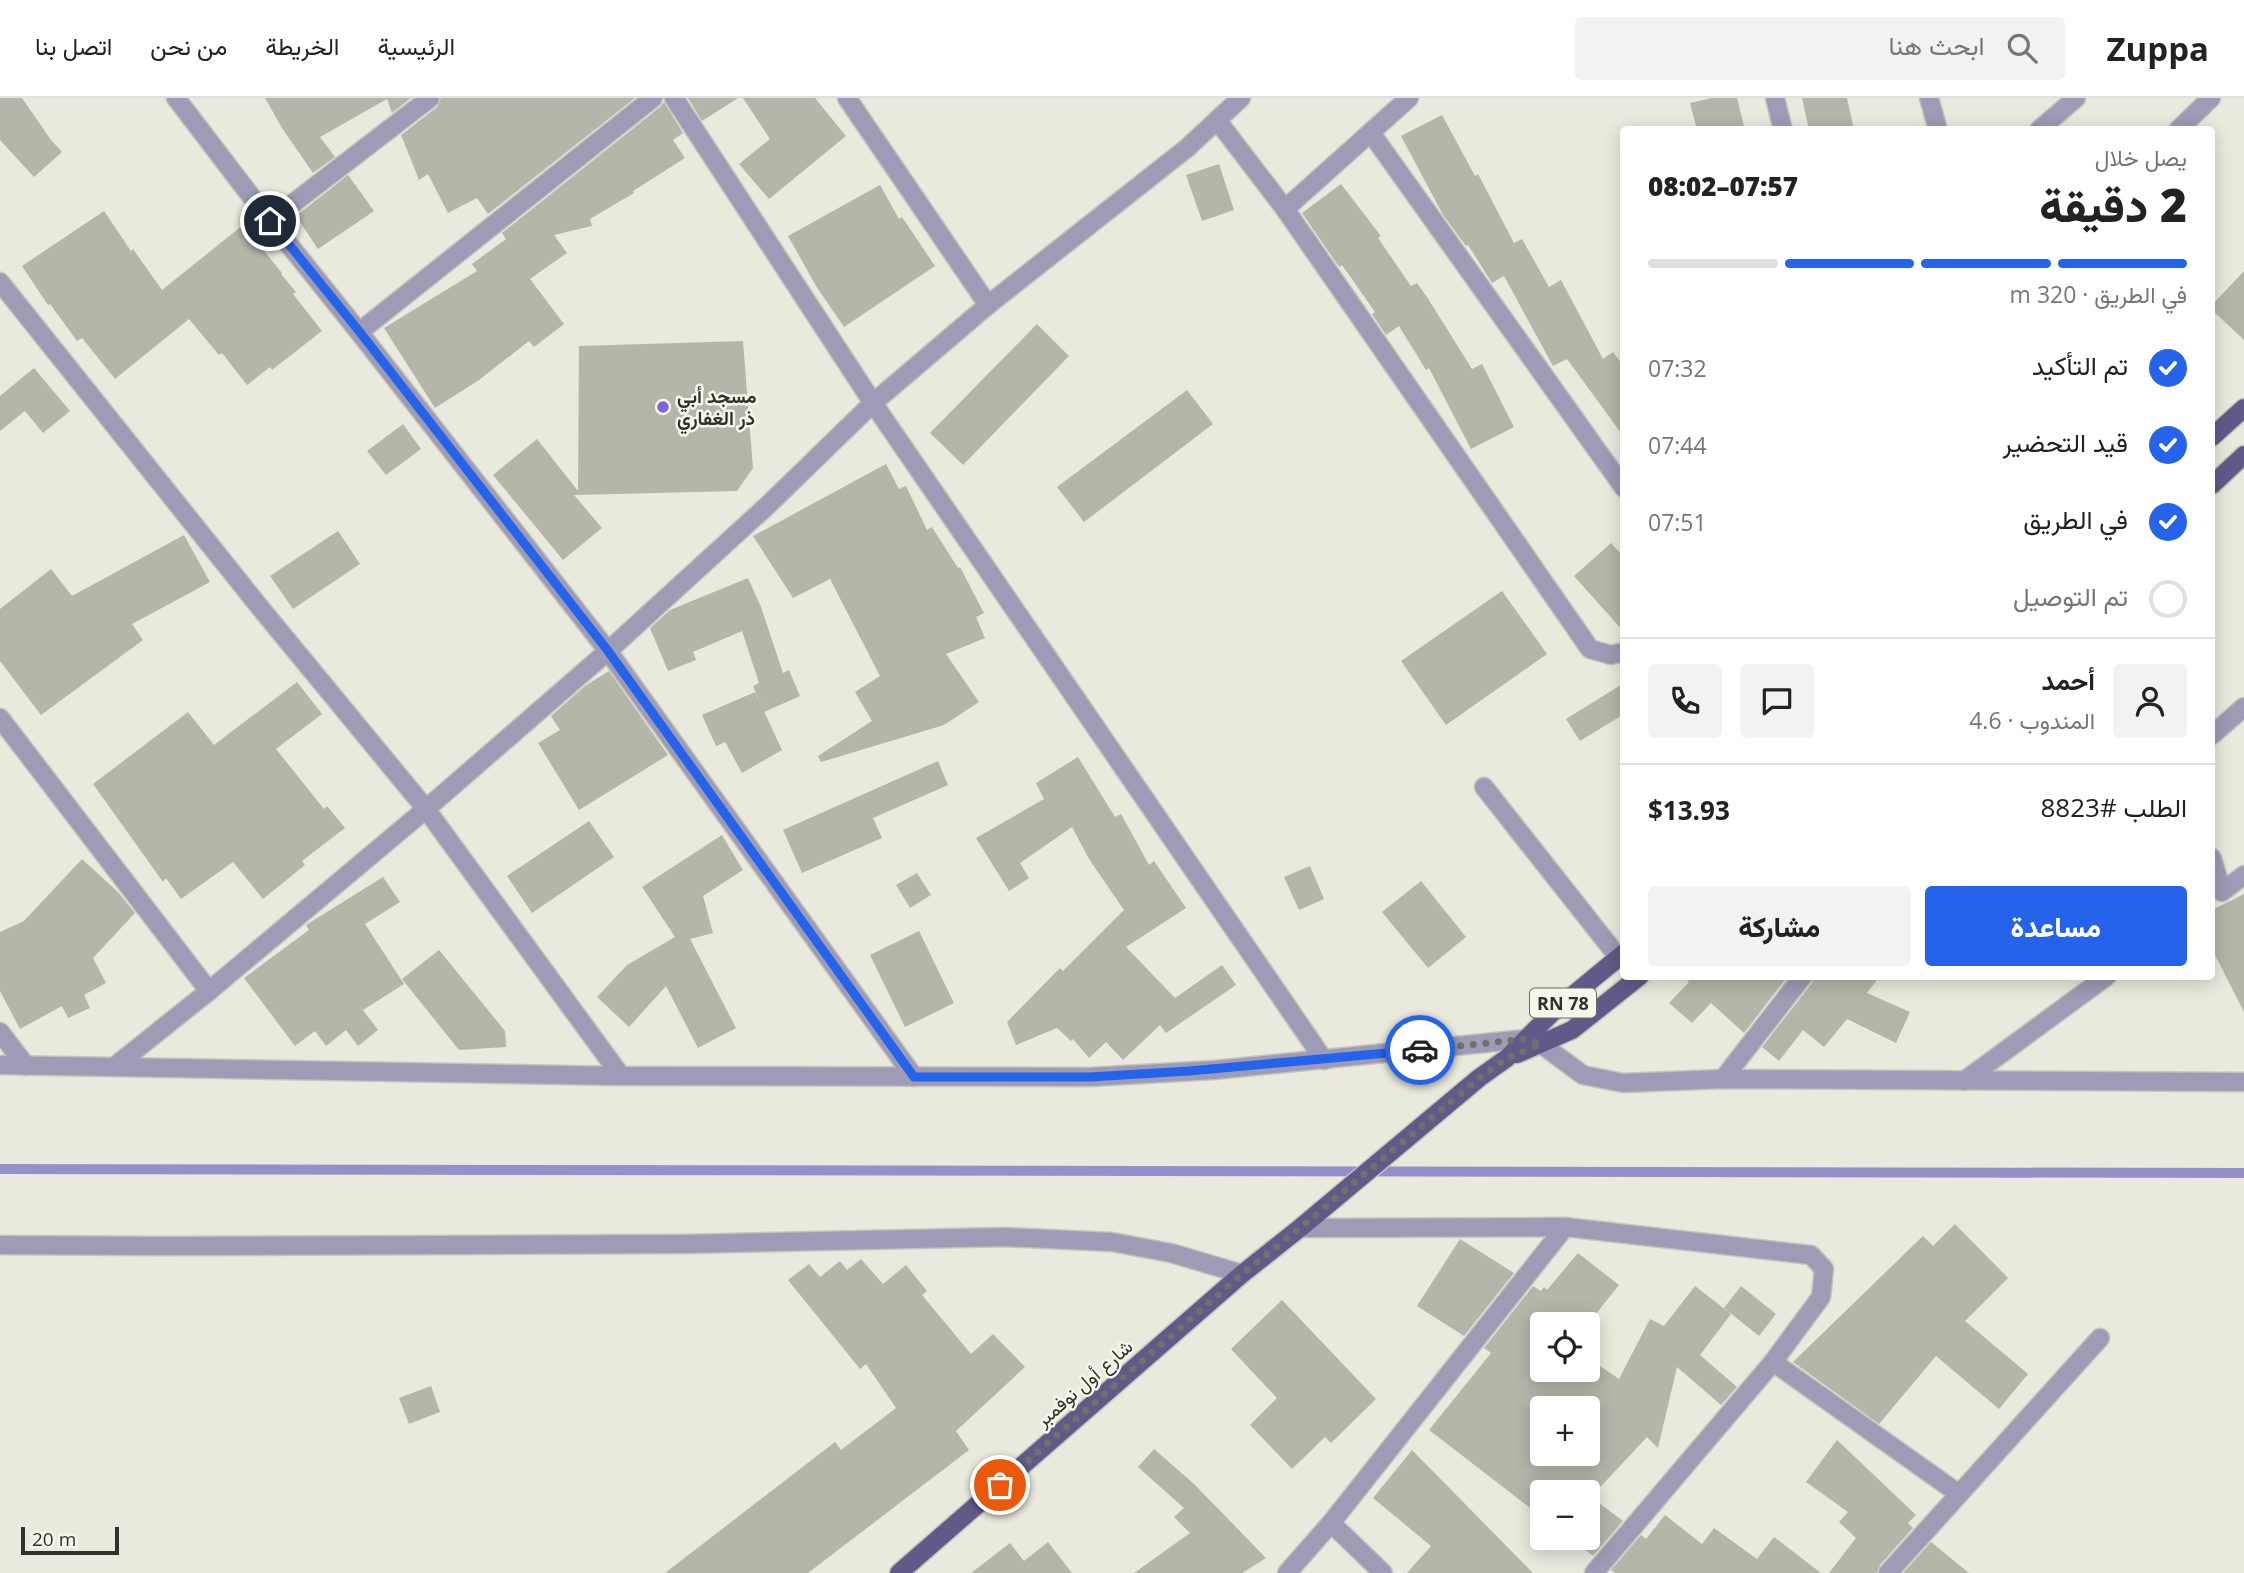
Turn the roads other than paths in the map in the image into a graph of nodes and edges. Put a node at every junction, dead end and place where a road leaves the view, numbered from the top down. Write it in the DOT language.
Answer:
graph roads {
  1 [pos="176,98"];
  2 [pos="430,98"];
  3 [pos="653,98"];
  4 [pos="674,98"];
  5 [pos="847,98"];
  6 [pos="1241,98"];
  7 [pos="1409,98"];
  8 [pos="1775,98"];
  9 [pos="1929,98"];
  10 [pos="2076,98"];
  11 [pos="2211,98"];
  12 [pos="1217,120"];
  13 [pos="1782,126"];
  14 [pos="1937,126"];
  15 [pos="2044,126"];
  16 [pos="2182,126"];
  17 [pos="1371,133"];
  18 [pos="1285,209"];
  19 [pos="270,221"];
  20 [pos="0,282"];
  21 [pos="989,305"];
  22 [pos="359,331"];
  23 [pos="873,403"];
  24 [pos="2244,408"];
  25 [pos="2215,434"];
  26 [pos="2244,455"];
  27 [pos="1620,482"];
  28 [pos="2215,482"];
  29 [pos="608,651"];
  30 [pos="1620,653"];
  31 [pos="2244,707"];
  32 [pos="0,718"];
  33 [pos="2215,732"];
  34 [pos="1484,788"];
  35 [pos="426,809"];
  36 [pos="2244,874"];
  37 [pos="2217,896"];
  38 [pos="1620,955"];
  39 [pos="1620,957"];
  40 [pos="1635,980"];
  41 [pos="1800,980"];
  42 [pos="2102,980"];
  43 [pos="209,991"];
  44 [pos="0,1032"];
  45 [pos="1533,1041"];
  46 [pos="1324,1060"];
  47 [pos="0,1065"];
  48 [pos="26,1066"];
  49 [pos="114,1067"];
  50 [pos="621,1076"];
  51 [pos="914,1077"];
  52 [pos="1723,1079"];
  53 [pos="1964,1081"];
  54 [pos="2244,1082"];
  55 [pos="1565,1227"];
  56 [pos="1300,1228"];
  57 [pos="0,1245"];
  58 [pos="1242,1274"];
  59 [pos="2100,1338"];
  60 [pos="1773,1362"];
  61 [pos="1958,1494"];
  62 [pos="1331,1523"];
  63 [pos="899,1573"];
  64 [pos="1287,1573"];
  65 [pos="1383,1573"];
  66 [pos="1594,1573"];
  67 [pos="1888,1573"];
  1 -- 19 [label="street"];
  2 -- 19 [label="street"];
  3 -- 22 [label="street"];
  4 -- 23 [label="street"];
  5 -- 21 [label="street"];
  6 -- 12 [label="street"];
  7 -- 17 [label="street"];
  8 -- 13 [label="street"];
  9 -- 14 [label="street"];
  10 -- 15 [label="street"];
  11 -- 16 [label="street"];
  12 -- 18 [label="street"];
  12 -- 21 [label="street"];
  17 -- 18 [label="street"];
  17 -- 27 [label="street"];
  18 -- 30 [label="street"];
  19 -- 22 [label="street"];
  20 -- 35 [label="street"];
  21 -- 23 [label="street"];
  22 -- 29 [label="street"];
  23 -- 29 [label="street"];
  23 -- 46 [label="street"];
  24 -- 25 [label="main road"];
  26 -- 28 [label="main road"];
  29 -- 35 [label="street"];
  29 -- 51 [label="street"];
  31 -- 33 [label="street"];
  32 -- 43 [label="street"];
  34 -- 38 [label="street"];
  35 -- 43 [label="street"];
  35 -- 50 [label="street"];
  36 -- 37 [label="street"];
  39 -- 45 [label="main road, RN 78"];
  40 -- 45 [label="main road, RN 78"];
  41 -- 52 [label="street"];
  42 -- 53 [label="street"];
  43 -- 49 [label="street"];
  44 -- 48 [label="street"];
  45 -- 46 [label="street"];
  45 -- 52 [label="street"];
  45 -- 56 [label="main road, RN 78"];
  46 -- 51 [label="street"];
  47 -- 48 [label="street"];
  48 -- 49 [label="street"];
  49 -- 50 [label="street"];
  50 -- 51 [label="street"];
  52 -- 53 [label="street"];
  53 -- 54 [label="street"];
  55 -- 56 [label="street"];
  55 -- 60 [label="street"];
  55 -- 62 [label="street"];
  56 -- 58 [label="main road, شارع أول نوفمبر / RN 78"];
  57 -- 58 [label="street"];
  58 -- 63 [label="main road, شارع أول نوفمبر / RN 78"];
  59 -- 61 [label="street"];
  60 -- 61 [label="street"];
  60 -- 66 [label="street"];
  61 -- 67 [label="street"];
  62 -- 64 [label="street"];
  62 -- 65 [label="street"];
}
